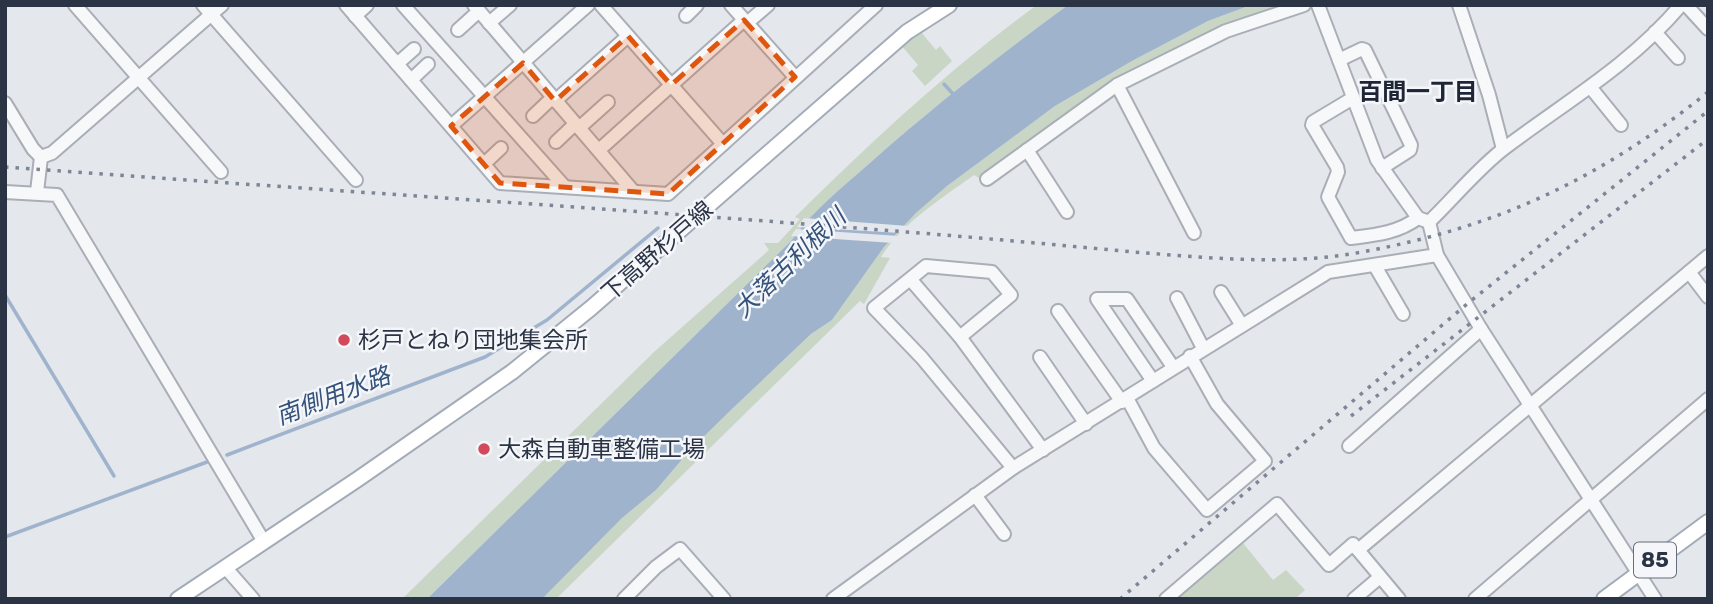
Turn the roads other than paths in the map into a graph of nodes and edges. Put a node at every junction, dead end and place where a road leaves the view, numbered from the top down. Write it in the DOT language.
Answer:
graph roads {
  1 [pos="75,5"];
  2 [pos="346,5"];
  3 [pos="367,5"];
  4 [pos="403,5"];
  5 [pos="510,5"];
  6 [pos="588,5"];
  7 [pos="601,5"];
  8 [pos="697,5"];
  9 [pos="731,5"];
  10 [pos="768,5"];
  11 [pos="949,5"];
  12 [pos="1304,5"];
  13 [pos="1318,5"];
  14 [pos="1459,5"];
  15 [pos="1683,5"];
  16 [pos="214,8"];
  17 [pos="477,8"];
  18 [pos="867,8"];
  19 [pos="355,16"];
  20 [pos="686,16"];
  21 [pos="746,22"];
  22 [pos="489,23"];
  23 [pos="1708,29"];
  24 [pos="458,30"];
  25 [pos="1655,32"];
  26 [pos="628,36"];
  27 [pos="414,49"];
  28 [pos="1678,58"];
  29 [pos="1339,60"];
  30 [pos="523,63"];
  31 [pos="397,64"];
  32 [pos="428,64"];
  33 [pos="795,77"];
  34 [pos="139,79"];
  35 [pos="411,80"];
  36 [pos="671,85"];
  37 [pos="1117,85"];
  38 [pos="1591,88"];
  39 [pos="484,97"];
  40 [pos="1353,98"];
  41 [pos="554,100"];
  42 [pos="608,102"];
  43 [pos="5,103"];
  44 [pos="533,116"];
  45 [pos="1621,125"];
  46 [pos="452,126"];
  47 [pos="577,126"];
  48 [pos="556,142"];
  49 [pos="723,144"];
  50 [pos="501,148"];
  51 [pos="1503,149"];
  52 [pos="598,150"];
  53 [pos="1027,150"];
  54 [pos="47,155"];
  55 [pos="484,164"];
  56 [pos="1382,168"];
  57 [pos="221,172"];
  58 [pos="987,179"];
  59 [pos="356,180"];
  60 [pos="564,186"];
  61 [pos="633,191"];
  62 [pos="5,192"];
  63 [pos="37,192"];
  64 [pos="1067,212"];
  65 [pos="1424,220"];
  66 [pos="1194,233"];
  67 [pos="1437,255"];
  68 [pos="1708,256"];
  69 [pos="1375,266"];
  70 [pos="1689,272"];
  71 [pos="911,280"];
  72 [pos="1222,292"];
  73 [pos="1708,297"];
  74 [pos="1177,299"];
  75 [pos="1058,311"];
  76 [pos="1403,314"];
  77 [pos="1241,324"];
  78 [pos="1481,330"];
  79 [pos="960,337"];
  80 [pos="1203,348"];
  81 [pos="1190,356"];
  82 [pos="1040,357"];
  83 [pos="1173,366"];
  84 [pos="1153,380"];
  85 [pos="1708,399"];
  86 [pos="1125,400"];
  87 [pos="1530,405"];
  88 [pos="1086,424"];
  89 [pos="1349,446"];
  90 [pos="1043,450"];
  91 [pos="1013,468"];
  92 [pos="975,495"];
  93 [pos="1590,498"];
  94 [pos="1708,522"];
  95 [pos="1004,534"];
  96 [pos="263,540"];
  97 [pos="1358,550"];
  98 [pos="225,567"];
  99 [pos="1638,573"];
  100 [pos="1380,577"];
  101 [pos="178,599"];
  102 [pos="253,599"];
  103 [pos="624,599"];
  104 [pos="724,599"];
  105 [pos="833,599"];
  106 [pos="1167,599"];
  107 [pos="1354,599"];
  108 [pos="1399,599"];
  109 [pos="1475,599"];
  110 [pos="1604,599"];
  111 [pos="1655,599"];
  1 -- 34 [label="street"];
  2 -- 19 [label="street"];
  3 -- 19 [label="street"];
  4 -- 39 [label="street"];
  5 -- 22 [label="street"];
  6 -- 30 [label="street"];
  7 -- 26 [label="street"];
  8 -- 20 [label="street"];
  9 -- 21 [label="street"];
  10 -- 21 [label="street"];
  11 -- 96 [label="main road, 下高野杉戸線"];
  12 -- 37 [label="street"];
  13 -- 29 [label="street"];
  14 -- 51 [label="street"];
  15 -- 23 [label="street"];
  15 -- 25 [label="street"];
  16 -- 34 [label="street"];
  16 -- 59 [label="street"];
  17 -- 22 [label="street"];
  17 -- 24 [label="street"];
  18 -- 33 [label="street"];
  19 -- 31 [label="street"];
  21 -- 33 [label="street"];
  21 -- 36 [label="street"];
  22 -- 30 [label="street"];
  25 -- 28 [label="street"];
  25 -- 38 [label="street"];
  26 -- 36 [label="street"];
  26 -- 41 [label="street"];
  27 -- 31 [label="street"];
  29 -- 40 [label="street"];
  29 -- 56 [label="street"];
  30 -- 39 [label="street"];
  30 -- 41 [label="street"];
  31 -- 35 [label="street"];
  32 -- 35 [label="street"];
  33 -- 49 [label="street"];
  34 -- 54 [label="street"];
  34 -- 57 [label="street"];
  35 -- 46 [label="street"];
  36 -- 49 [label="street"];
  36 -- 52 [label="street"];
  37 -- 53 [label="street"];
  37 -- 66 [label="street"];
  38 -- 45 [label="street"];
  38 -- 51 [label="street"];
  39 -- 46 [label="street"];
  39 -- 60 [label="street"];
  40 -- 56 [label="street"];
  40 -- 65 [label="street"];
  41 -- 44 [label="street"];
  41 -- 47 [label="street"];
  42 -- 47 [label="street"];
  43 -- 54 [label="street"];
  46 -- 55 [label="street"];
  47 -- 48 [label="street"];
  47 -- 52 [label="street"];
  49 -- 61 [label="street"];
  50 -- 55 [label="street"];
  51 -- 65 [label="street"];
  52 -- 61 [label="street"];
  53 -- 58 [label="street"];
  53 -- 64 [label="street"];
  54 -- 63 [label="street"];
  55 -- 60 [label="street"];
  56 -- 65 [label="street"];
  60 -- 61 [label="street"];
  62 -- 63 [label="street"];
  63 -- 96 [label="street"];
  65 -- 67 [label="street"];
  67 -- 69 [label="street"];
  67 -- 78 [label="street"];
  68 -- 70 [label="street"];
  69 -- 76 [label="street"];
  69 -- 77 [label="street"];
  70 -- 73 [label="street"];
  70 -- 87 [label="street"];
  71 -- 79 [label="street"];
  71 -- 79 [label="street"];
  71 -- 91 [label="street"];
  72 -- 77 [label="street"];
  74 -- 80 [label="street"];
  75 -- 86 [label="street"];
  77 -- 80 [label="street"];
  78 -- 87 [label="street"];
  78 -- 89 [label="street"];
  79 -- 90 [label="street"];
  80 -- 81 [label="street"];
  81 -- 83 [label="street"];
  81 -- 86 [label="street"];
  82 -- 88 [label="street"];
  83 -- 84 [label="street"];
  83 -- 84 [label="street"];
  84 -- 86 [label="street"];
  85 -- 93 [label="street"];
  86 -- 88 [label="street"];
  87 -- 93 [label="street"];
  87 -- 97 [label="street"];
  88 -- 90 [label="street"];
  90 -- 91 [label="street"];
  91 -- 92 [label="street"];
  92 -- 95 [label="street"];
  92 -- 105 [label="street"];
  93 -- 99 [label="street"];
  93 -- 109 [label="street"];
  94 -- 99 [label="main road, 85"];
  96 -- 98 [label="main road, 下高野杉戸線"];
  97 -- 100 [label="street"];
  97 -- 106 [label="street"];
  98 -- 101 [label="main road, 下高野杉戸線"];
  98 -- 102 [label="street"];
  99 -- 110 [label="main road, 85"];
  99 -- 111 [label="street"];
  100 -- 107 [label="street"];
  100 -- 108 [label="street"];
  103 -- 104 [label="street"];
}
